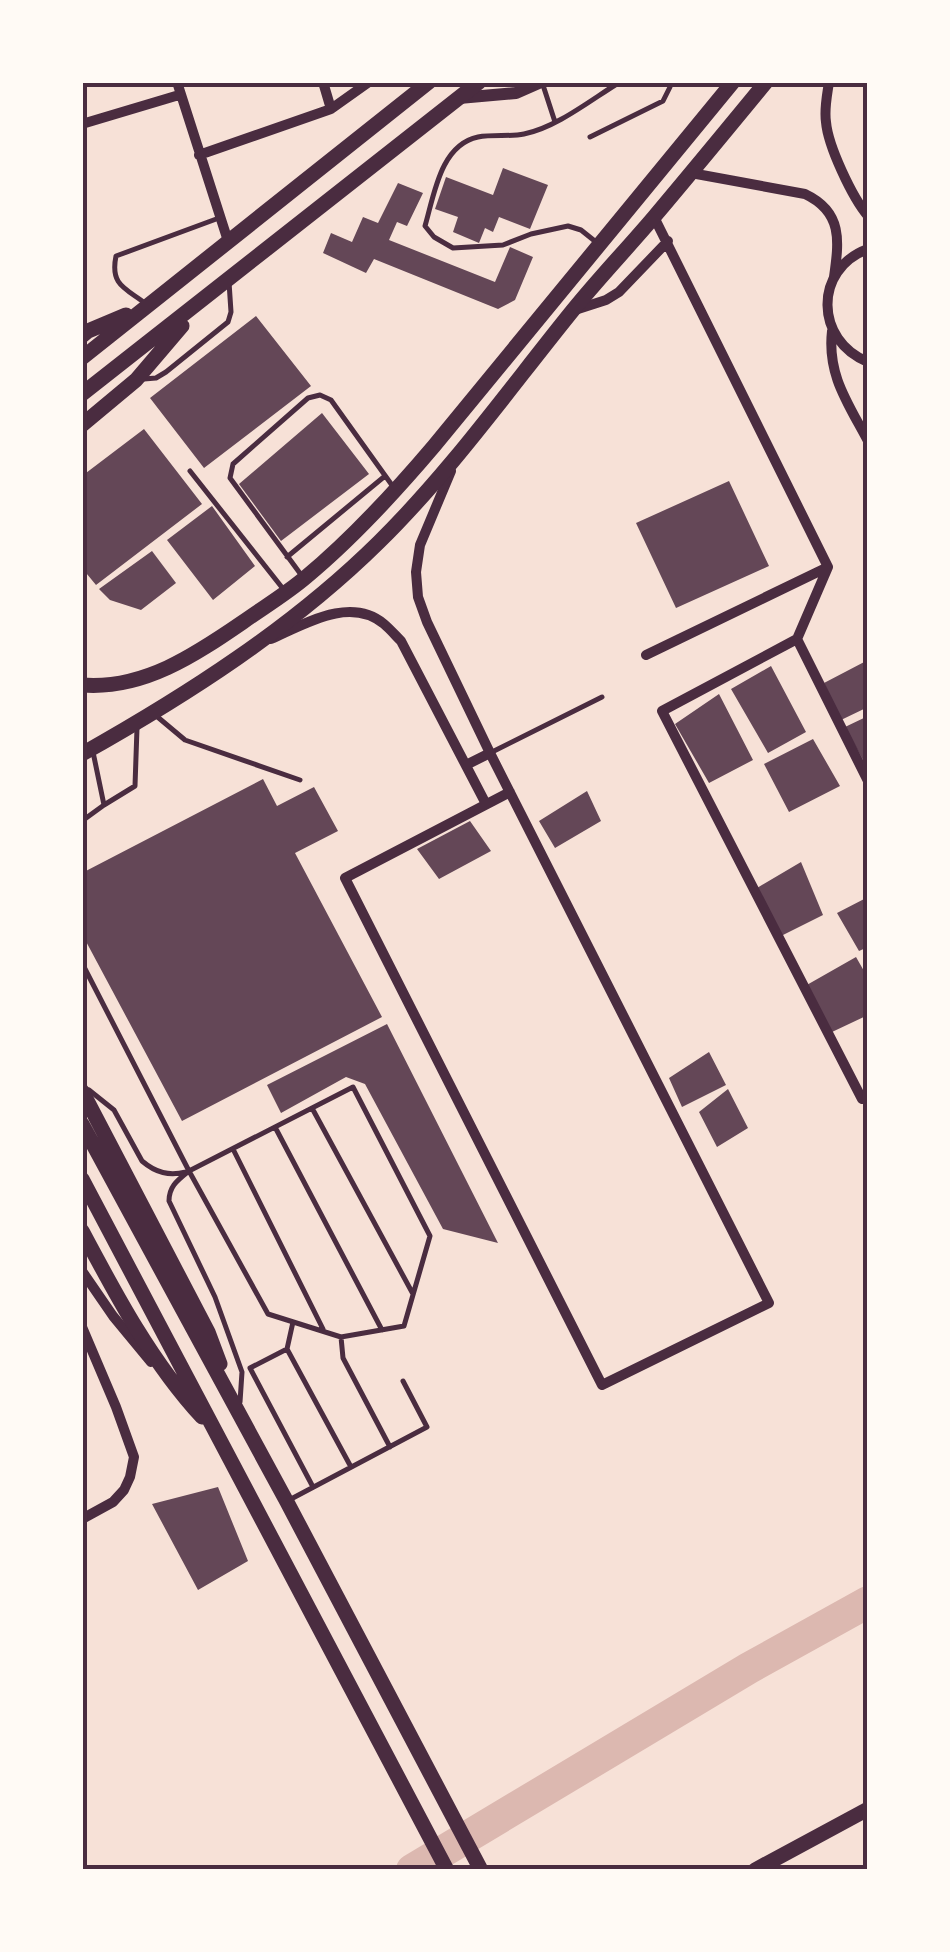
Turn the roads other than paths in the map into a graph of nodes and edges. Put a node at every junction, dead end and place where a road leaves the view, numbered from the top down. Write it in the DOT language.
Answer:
graph roads {
  1 [pos="177,82"];
  2 [pos="323,82"];
  3 [pos="368,82"];
  4 [pos="429,82"];
  5 [pos="478,82"];
  6 [pos="541,82"];
  7 [pos="620,82"];
  8 [pos="668,82"];
  9 [pos="733,82"];
  10 [pos="766,82"];
  11 [pos="829,82"];
  12 [pos="180,95"];
  13 [pos="459,98"];
  14 [pos="331,109"];
  15 [pos="555,122"];
  16 [pos="82,124"];
  17 [pos="590,137"];
  18 [pos="199,155"];
  19 [pos="690,173"];
  20 [pos="654,216"];
  21 [pos="868,216"];
  22 [pos="220,218"];
  23 [pos="228,241"];
  24 [pos="668,241"];
  25 [pos="601,246"];
  26 [pos="868,249"];
  27 [pos="834,277"];
  28 [pos="229,280"];
  29 [pos="204,299"];
  30 [pos="148,305"];
  31 [pos="573,310"];
  32 [pos="832,330"];
  33 [pos="82,336"];
  34 [pos="82,358"];
  35 [pos="868,362"];
  36 [pos="136,380"];
  37 [pos="82,394"];
  38 [pos="82,425"];
  39 [pos="868,441"];
  40 [pos="457,456"];
  41 [pos="190,471"];
  42 [pos="385,475"];
  43 [pos="396,490"];
  44 [pos="287,557"];
  45 [pos="828,568"];
  46 [pos="304,578"];
  47 [pos="285,592"];
  48 [pos="797,639"];
  49 [pos="252,648"];
  50 [pos="646,655"];
  51 [pos="82,685"];
  52 [pos="602,696"];
  53 [pos="153,712"];
  54 [pos="138,722"];
  55 [pos="82,731"];
  56 [pos="87,752"];
  57 [pos="490,753"];
  58 [pos="466,765"];
  59 [pos="300,780"];
  60 [pos="868,781"];
  61 [pos="510,792"];
  62 [pos="104,804"];
  63 [pos="486,804"];
  64 [pos="82,822"];
  65 [pos="82,963"];
  66 [pos="82,1088"];
  67 [pos="868,1096"];
  68 [pos="312,1108"];
  69 [pos="82,1124"];
  70 [pos="276,1127"];
  71 [pos="233,1148"];
  72 [pos="189,1171"];
  73 [pos="82,1179"];
  74 [pos="82,1231"];
  75 [pos="82,1271"];
  76 [pos="413,1294"];
  77 [pos="293,1322"];
  78 [pos="82,1327"];
  79 [pos="382,1330"];
  80 [pos="324,1332"];
  81 [pos="342,1336"];
  82 [pos="287,1349"];
  83 [pos="403,1381"];
  84 [pos="182,1396"];
  85 [pos="239,1414"];
  86 [pos="217,1433"];
  87 [pos="390,1447"];
  88 [pos="351,1467"];
  89 [pos="313,1487"];
  90 [pos="287,1502"];
  91 [pos="82,1519"];
  92 [pos="868,1809"];
  93 [pos="447,1870"];
  94 [pos="481,1870"];
  95 [pos="755,1870"];
  1 -- 12 [label="street"];
  2 -- 14 [label="street"];
  3 -- 14 [label="street"];
  4 -- 23 [label="main road"];
  5 -- 13 [label="main road"];
  6 -- 13 [label="street"];
  6 -- 15 [label="lane"];
  7 -- 15 [label="lane"];
  8 -- 17 [label="lane"];
  9 -- 25 [label="main road"];
  10 -- 19 [label="main road"];
  11 -- 21 [label="street"];
  12 -- 16 [label="street"];
  12 -- 18 [label="street"];
  13 -- 28 [label="main road"];
  14 -- 18 [label="street"];
  15 -- 25 [label="lane"];
  18 -- 22 [label="street"];
  19 -- 20 [label="main road"];
  19 -- 27 [label="street"];
  20 -- 24 [label="street"];
  20 -- 31 [label="main road"];
  22 -- 23 [label="street"];
  22 -- 30 [label="lane"];
  23 -- 30 [label="main road"];
  24 -- 31 [label="street"];
  24 -- 45 [label="street"];
  25 -- 43 [label="main road"];
  26 -- 27 [label="street"];
  27 -- 32 [label="street"];
  28 -- 29 [label="main road"];
  28 -- 36 [label="lane"];
  29 -- 36 [label="main road"];
  29 -- 37 [label="main road"];
  30 -- 33 [label="main road"];
  30 -- 34 [label="main road"];
  31 -- 40 [label="main road"];
  32 -- 35 [label="street"];
  32 -- 39 [label="street"];
  36 -- 38 [label="main road"];
  40 -- 49 [label="main road"];
  40 -- 57 [label="street"];
  41 -- 47 [label="lane"];
  42 -- 43 [label="lane"];
  42 -- 44 [label="lane"];
  42 -- 44 [label="lane"];
  43 -- 46 [label="main road"];
  44 -- 46 [label="lane"];
  45 -- 48 [label="street"];
  45 -- 50 [label="street"];
  46 -- 47 [label="main road"];
  47 -- 51 [label="main road"];
  48 -- 60 [label="street"];
  48 -- 67 [label="street"];
  49 -- 53 [label="main road"];
  49 -- 58 [label="street"];
  52 -- 57 [label="lane"];
  53 -- 54 [label="main road"];
  53 -- 59 [label="lane"];
  54 -- 56 [label="main road"];
  54 -- 62 [label="lane"];
  55 -- 56 [label="main road"];
  56 -- 62 [label="lane"];
  57 -- 58 [label="street"];
  57 -- 61 [label="street"];
  58 -- 63 [label="street"];
  61 -- 63 [label="street"];
  61 -- 63 [label="street"];
  62 -- 64 [label="lane"];
  65 -- 72 [label="lane"];
  66 -- 72 [label="lane"];
  66 -- 85 [label="main road"];
  68 -- 70 [label="lane"];
  68 -- 76 [label="lane"];
  68 -- 76 [label="lane"];
  69 -- 85 [label="main road"];
  70 -- 71 [label="lane"];
  70 -- 79 [label="lane"];
  71 -- 72 [label="lane"];
  71 -- 80 [label="lane"];
  72 -- 77 [label="lane"];
  72 -- 85 [label="lane"];
  73 -- 86 [label="main road"];
  74 -- 84 [label="main road"];
  75 -- 84 [label="street"];
  76 -- 79 [label="lane"];
  77 -- 80 [label="lane"];
  77 -- 82 [label="lane"];
  78 -- 91 [label="street"];
  79 -- 81 [label="lane"];
  80 -- 81 [label="lane"];
  81 -- 87 [label="lane"];
  82 -- 88 [label="lane"];
  82 -- 89 [label="lane"];
  83 -- 87 [label="lane"];
  84 -- 86 [label="main road"];
  85 -- 90 [label="main road"];
  86 -- 93 [label="main road"];
  87 -- 88 [label="lane"];
  88 -- 89 [label="lane"];
  89 -- 90 [label="lane"];
  90 -- 94 [label="main road"];
  92 -- 95 [label="main road"];
}
